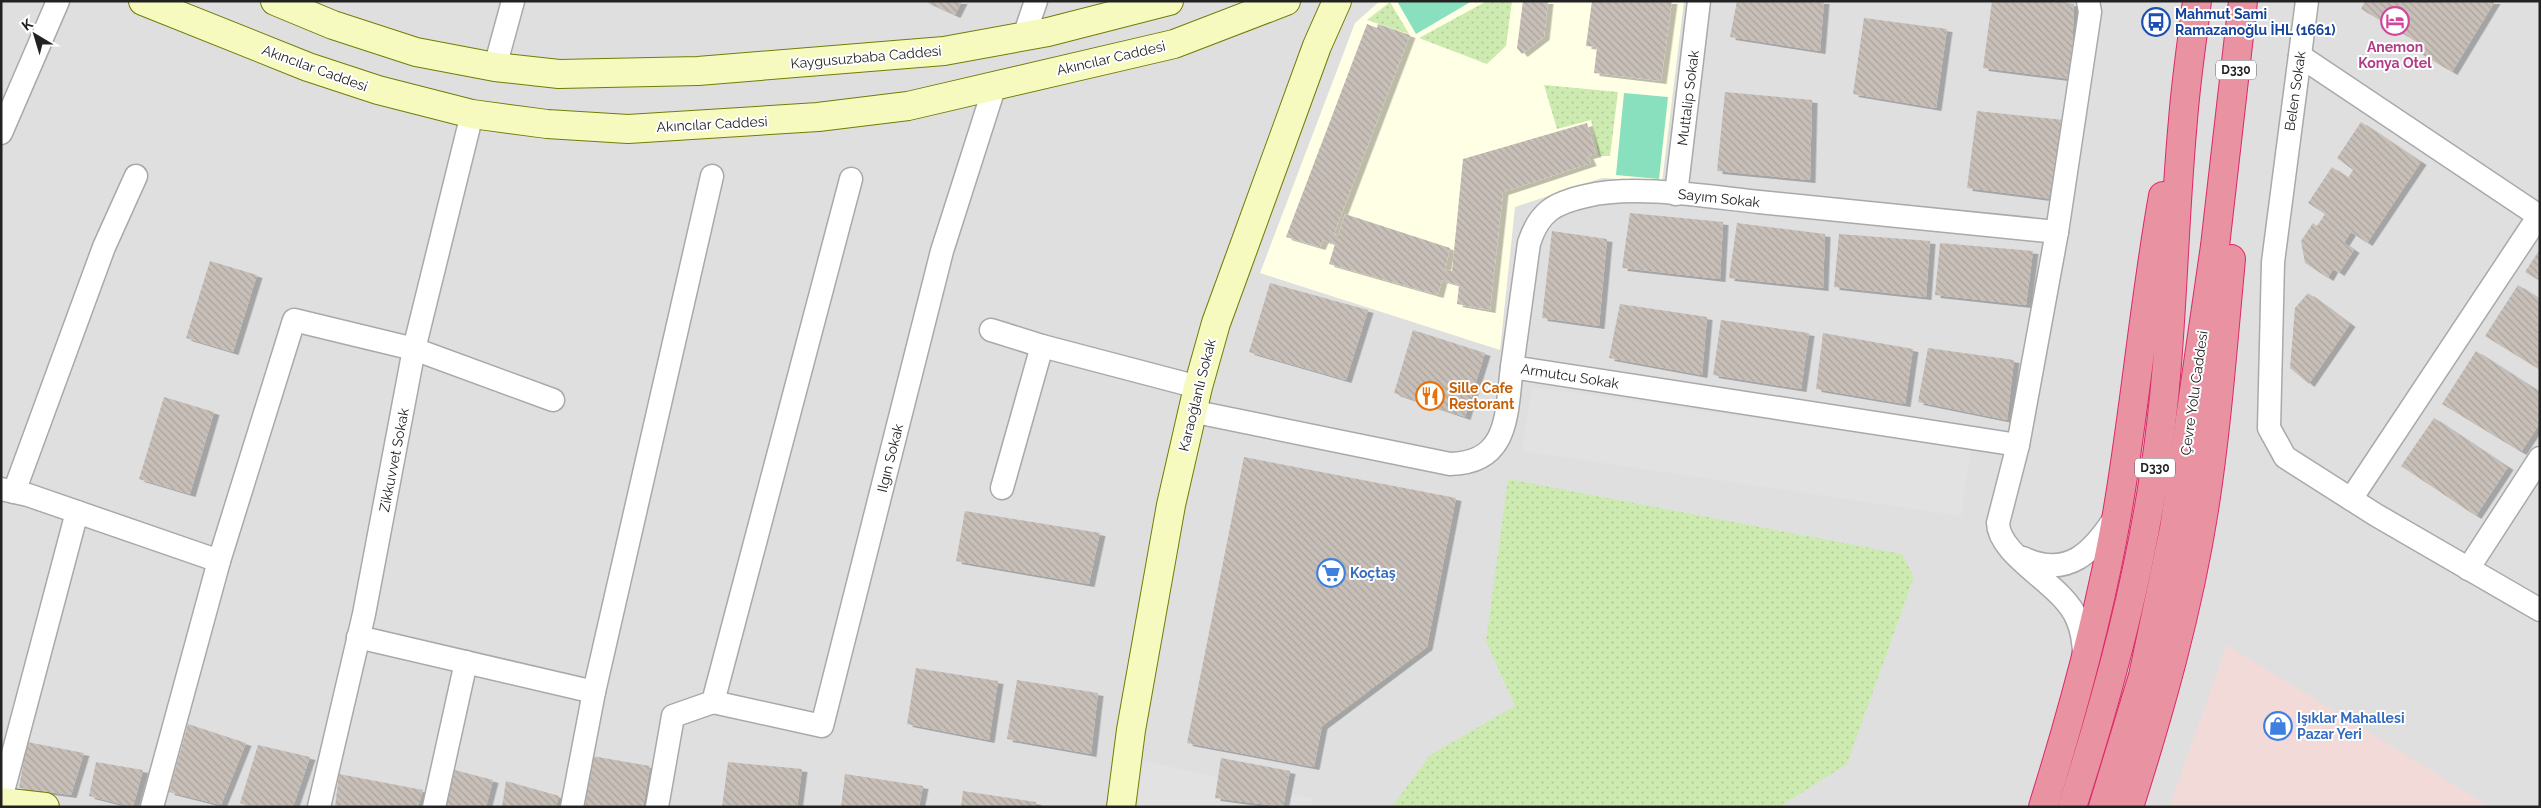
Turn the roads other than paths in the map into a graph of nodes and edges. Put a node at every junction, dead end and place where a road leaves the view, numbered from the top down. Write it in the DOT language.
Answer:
graph roads {
  1 [pos="58,1"];
  2 [pos="143,1"];
  3 [pos="275,1"];
  4 [pos="513,1"];
  5 [pos="1036,1"];
  6 [pos="1169,1"];
  7 [pos="1286,1"];
  8 [pos="1338,1"];
  9 [pos="1700,1"];
  10 [pos="2088,1"];
  11 [pos="2197,1"];
  12 [pos="2243,1"];
  13 [pos="2307,1"];
  14 [pos="1024,36"];
  15 [pos="2300,56"];
  16 [pos="495,68"];
  17 [pos="995,85"];
  18 [pos="472,114"];
  19 [pos="2183,120"];
  20 [pos="1,133"];
  21 [pos="2228,138"];
  22 [pos="136,176"];
  23 [pos="712,176"];
  24 [pos="851,179"];
  25 [pos="1676,194"];
  26 [pos="2539,215"];
  27 [pos="2057,232"];
  28 [pos="991,330"];
  29 [pos="1042,346"];
  30 [pos="414,349"];
  31 [pos="1512,367"];
  32 [pos="1195,399"];
  33 [pos="554,400"];
  34 [pos="2018,445"];
  35 [pos="2540,458"];
  36 [pos="1002,488"];
  37 [pos="7,490"];
  38 [pos="2351,499"];
  39 [pos="77,512"];
  40 [pos="2117,514"];
  41 [pos="2020,557"];
  42 [pos="219,561"];
  43 [pos="2468,569"];
  44 [pos="2540,610"];
  45 [pos="358,637"];
  46 [pos="466,662"];
  47 [pos="2084,664"];
  48 [pos="594,692"];
  49 [pos="713,702"];
  50 [pos="1,801"];
  51 [pos="45,807"];
  52 [pos="152,807"];
  53 [pos="319,807"];
  54 [pos="434,807"];
  55 [pos="572,807"];
  56 [pos="657,807"];
  57 [pos="1121,807"];
  58 [pos="2043,807"];
  59 [pos="2072,807"];
  60 [pos="2103,807"];
  61 [pos="2129,807"];
  1 -- 20 [label="street"];
  2 -- 18 [label="main road, Akıncılar Caddesi"];
  3 -- 16 [label="main road"];
  4 -- 16 [label="street"];
  5 -- 14 [label="street"];
  6 -- 14 [label="main road, Kaygusuzbaba Caddesi"];
  7 -- 17 [label="main road, Akıncılar Caddesi"];
  8 -- 32 [label="main road, Karaoğlanlı Sokak"];
  9 -- 25 [label="street, Muttalip Sokak"];
  10 -- 27 [label="street"];
  11 -- 19 [label="highway, Çevre Yolu Caddesi / D330"];
  12 -- 21 [label="highway, Çevre Yolu Caddesi / D330"];
  13 -- 15 [label="street, Belen Sokak"];
  14 -- 16 [label="main road, Kaygusuzbaba Caddesi"];
  15 -- 26 [label="street"];
  15 -- 38 [label="street, Belen Sokak"];
  17 -- 18 [label="main road, Akıncılar Caddesi"];
  17 -- 49 [label="street, Ilgın Sokak"];
  18 -- 30 [label="street, Zikkuvvet Sokak"];
  19 -- 40 [label="highway"];
  19 -- 59 [label="highway, Çevre Yolu Caddesi / D330"];
  21 -- 60 [label="highway, Çevre Yolu Caddesi / D330"];
  21 -- 61 [label="highway"];
  22 -- 37 [label="street"];
  23 -- 48 [label="street"];
  24 -- 49 [label="street"];
  25 -- 27 [label="street, Sayım Sokak"];
  25 -- 31 [label="street, Sayım Sokak"];
  26 -- 38 [label="street"];
  27 -- 34 [label="street"];
  28 -- 29 [label="street, Armutcu Sokak"];
  29 -- 32 [label="street, Armutcu Sokak"];
  29 -- 36 [label="street"];
  30 -- 33 [label="street"];
  30 -- 42 [label="street"];
  30 -- 45 [label="street, Zikkuvvet Sokak"];
  31 -- 32 [label="street, Armutcu Sokak"];
  31 -- 34 [label="street, Armutcu Sokak"];
  32 -- 57 [label="main road, Karaoğlanlı Sokak"];
  34 -- 41 [label="street"];
  35 -- 43 [label="street"];
  37 -- 39 [label="street"];
  38 -- 43 [label="street, Belen Sokak"];
  39 -- 42 [label="street"];
  39 -- 50 [label="street"];
  40 -- 41 [label="street"];
  40 -- 47 [label="highway"];
  41 -- 47 [label="street"];
  42 -- 52 [label="street"];
  43 -- 44 [label="street, Belen Sokak"];
  45 -- 46 [label="street"];
  45 -- 53 [label="street, Zikkuvvet Sokak"];
  46 -- 48 [label="street"];
  46 -- 54 [label="street"];
  47 -- 58 [label="highway"];
  48 -- 55 [label="street"];
  49 -- 56 [label="street"];
  50 -- 51 [label="main road"];
}
